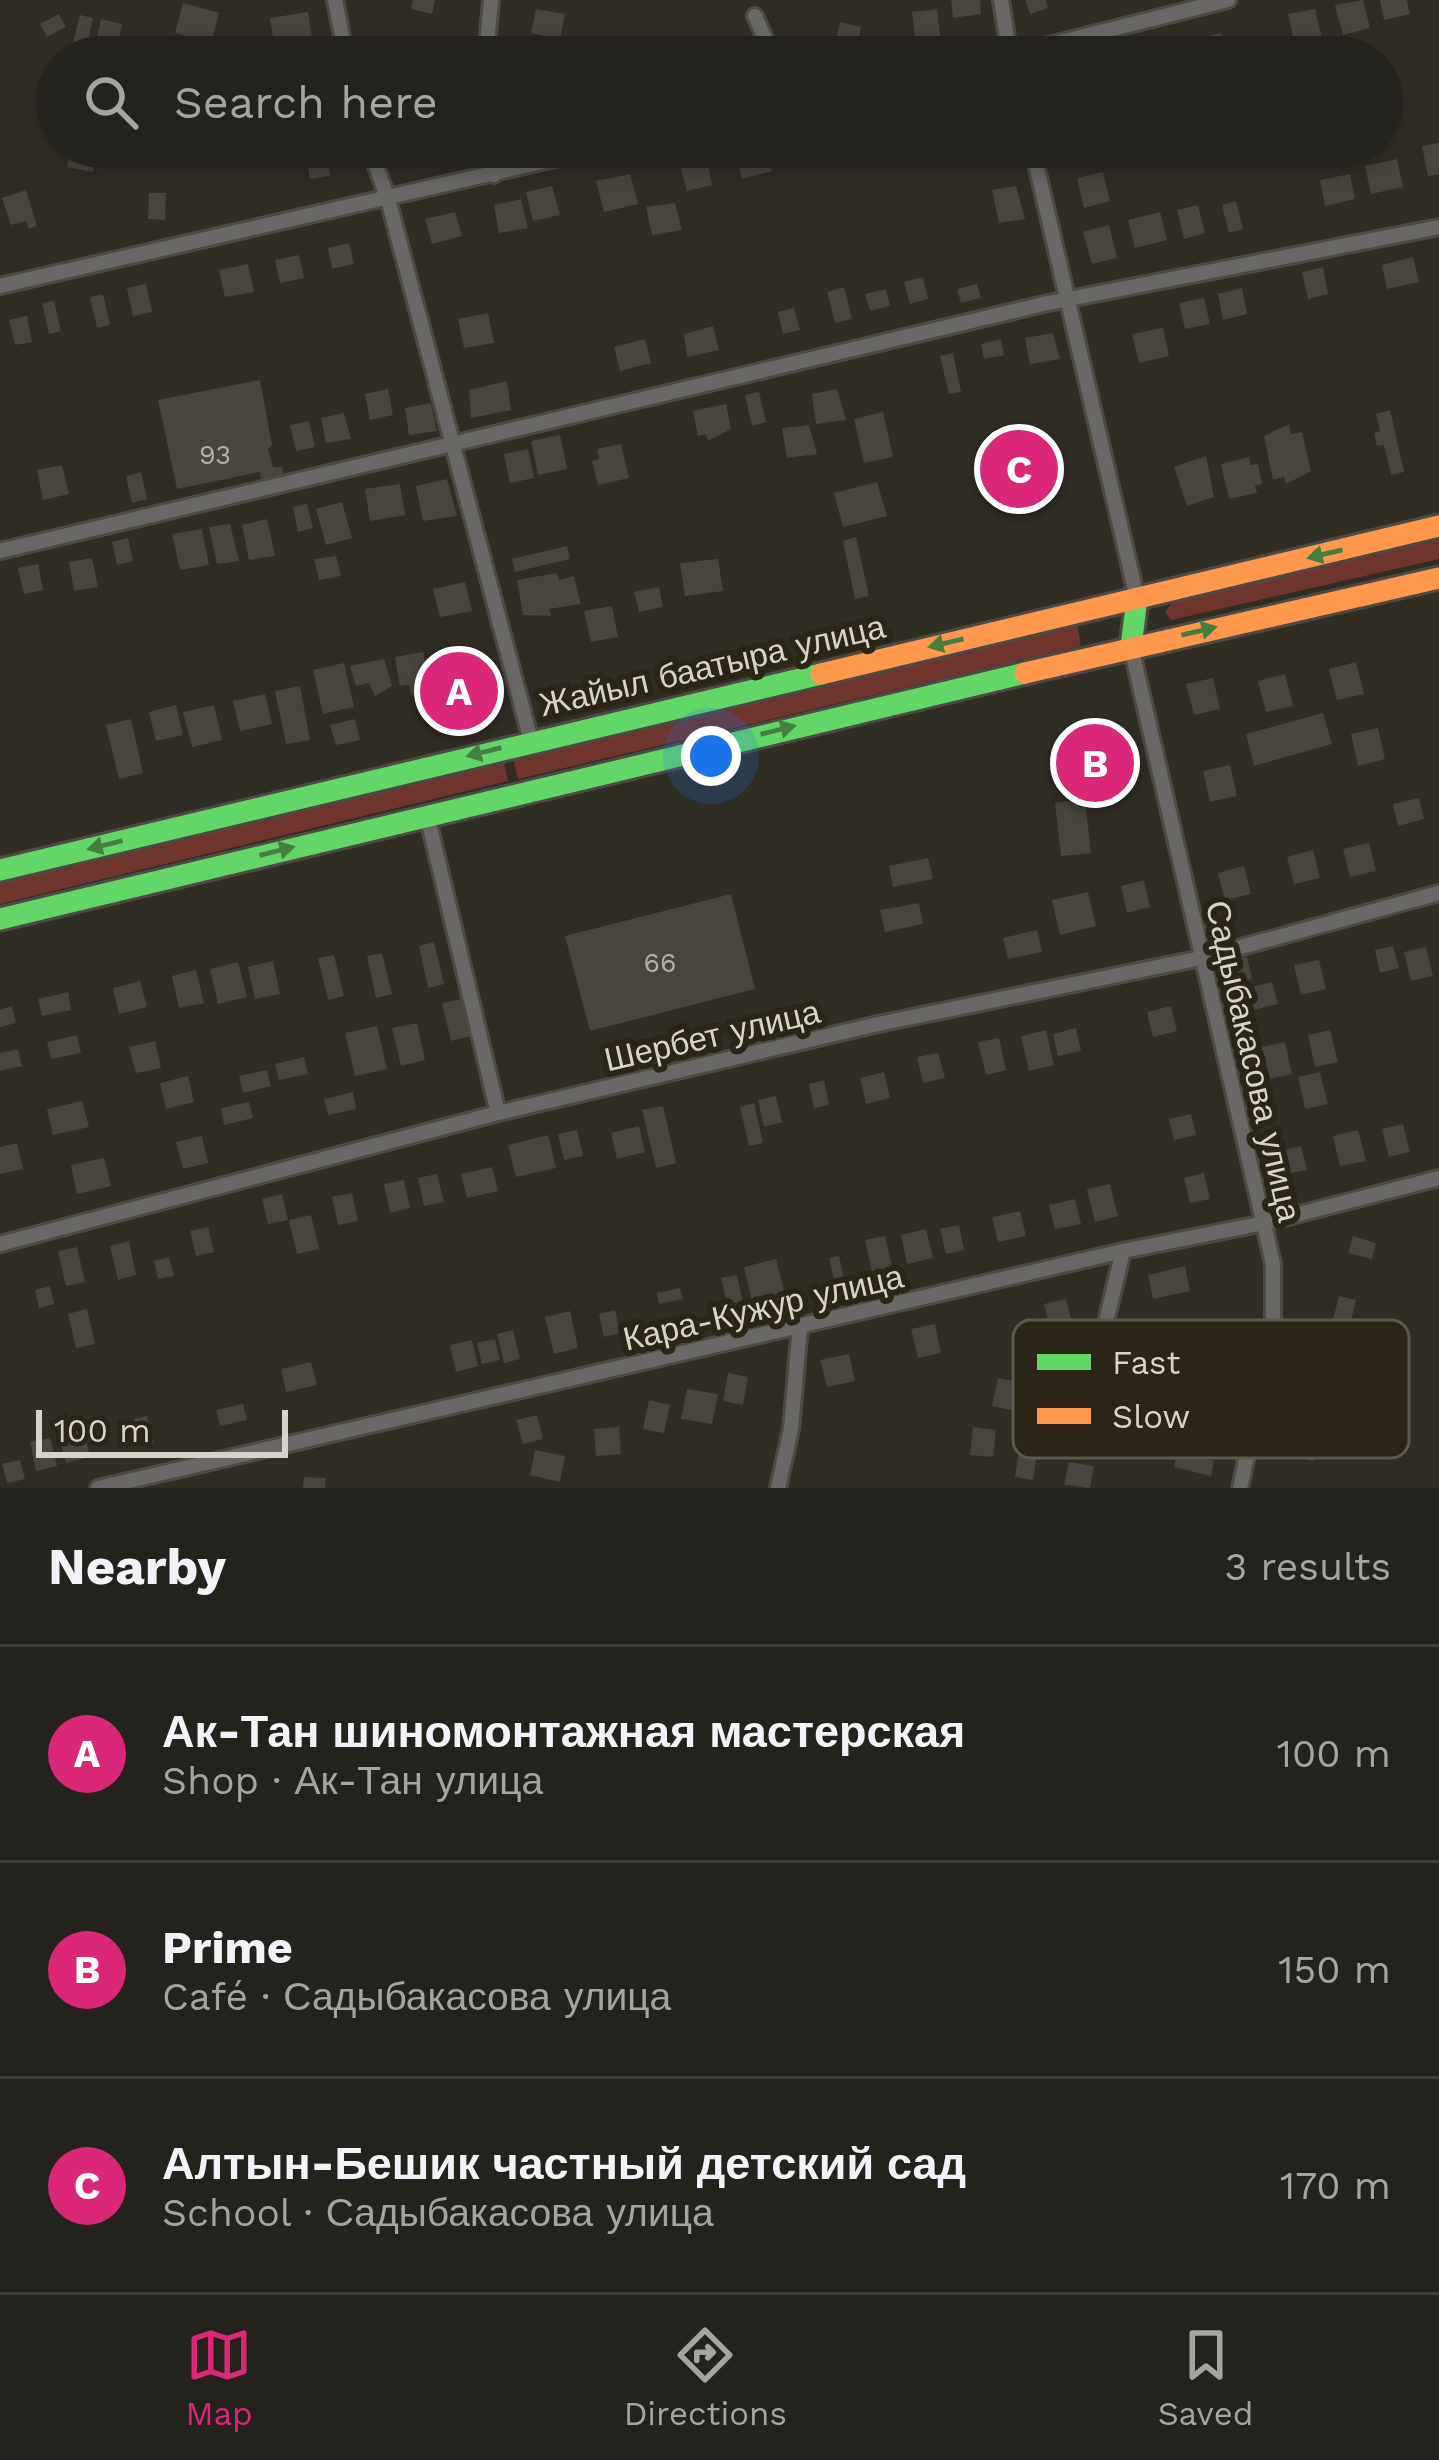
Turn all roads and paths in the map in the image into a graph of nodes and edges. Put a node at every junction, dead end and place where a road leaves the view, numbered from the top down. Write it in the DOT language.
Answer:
graph roads {
  1 [pos="335,0"];
  2 [pos="491,0"];
  3 [pos="1001,0"];
  4 [pos="1228,0"];
  5 [pos="755,16"];
  6 [pos="342,36"];
  7 [pos="488,36"];
  8 [pos="764,36"];
  9 [pos="1005,36"];
  10 [pos="1086,36"];
  11 [pos="377,168"];
  12 [pos="493,168"];
  13 [pos="522,168"];
  14 [pos="1037,168"];
  15 [pos="494,175"];
  16 [pos="388,199"];
  17 [pos="1439,227"];
  18 [pos="0,286"];
  19 [pos="1069,301"];
  20 [pos="448,443"];
  21 [pos="1439,526"];
  22 [pos="0,551"];
  23 [pos="1439,578"];
  24 [pos="1137,598"];
  25 [pos="1131,647"];
  26 [pos="531,741"];
  27 [pos="428,815"];
  28 [pos="0,870"];
  29 [pos="1439,893"];
  30 [pos="0,919"];
  31 [pos="1201,958"];
  32 [pos="498,1113"];
  33 [pos="1439,1178"];
  34 [pos="1264,1223"];
  35 [pos="0,1244"];
  36 [pos="1123,1251"];
  37 [pos="1106,1320"];
  38 [pos="1274,1320"];
  39 [pos="800,1326"];
  40 [pos="1246,1458"];
  41 [pos="98,1488"];
  42 [pos="778,1488"];
  43 [pos="1240,1488"];
  1 -- 6 [label="street"];
  2 -- 7 [label="street"];
  3 -- 9 [label="street"];
  4 -- 10 [label="street"];
  5 -- 8 [label="street"];
  11 -- 16 [label="street"];
  12 -- 15 [label="street"];
  13 -- 15 [label="street"];
  14 -- 19 [label="street"];
  15 -- 16 [label="street"];
  16 -- 18 [label="street"];
  16 -- 20 [label="street"];
  17 -- 19 [label="street"];
  19 -- 20 [label="street"];
  19 -- 24 [label="street"];
  20 -- 22 [label="street"];
  20 -- 26 [label="street"];
  21 -- 24 [label="main road, Жайыл баатыра улица, one-way"];
  25 -- 23 [label="main road, one-way"];
  24 -- 25 [label="main road"];
  24 -- 26 [label="main road, Жайыл баатыра улица, one-way"];
  27 -- 25 [label="main road, one-way"];
  25 -- 31 [label="street, Садыбакасова улица"];
  26 -- 28 [label="main road, Жайыл баатыра улица, one-way"];
  30 -- 27 [label="main road, one-way"];
  27 -- 32 [label="street"];
  29 -- 31 [label="street, Шербет улица"];
  31 -- 32 [label="street, Шербет улица"];
  31 -- 34 [label="street, Садыбакасова улица"];
  32 -- 35 [label="street, Шербет улица"];
  33 -- 34 [label="street, Кара-Кужур улица"];
  34 -- 36 [label="street, Кара-Кужур улица"];
  34 -- 38 [label="street, Садыбакасова улица"];
  36 -- 37 [label="street"];
  36 -- 39 [label="street, Кара-Кужур улица"];
  39 -- 41 [label="street, Кара-Кужур улица"];
  39 -- 42 [label="street"];
  40 -- 43 [label="street, Садыбакасова улица"];
}
